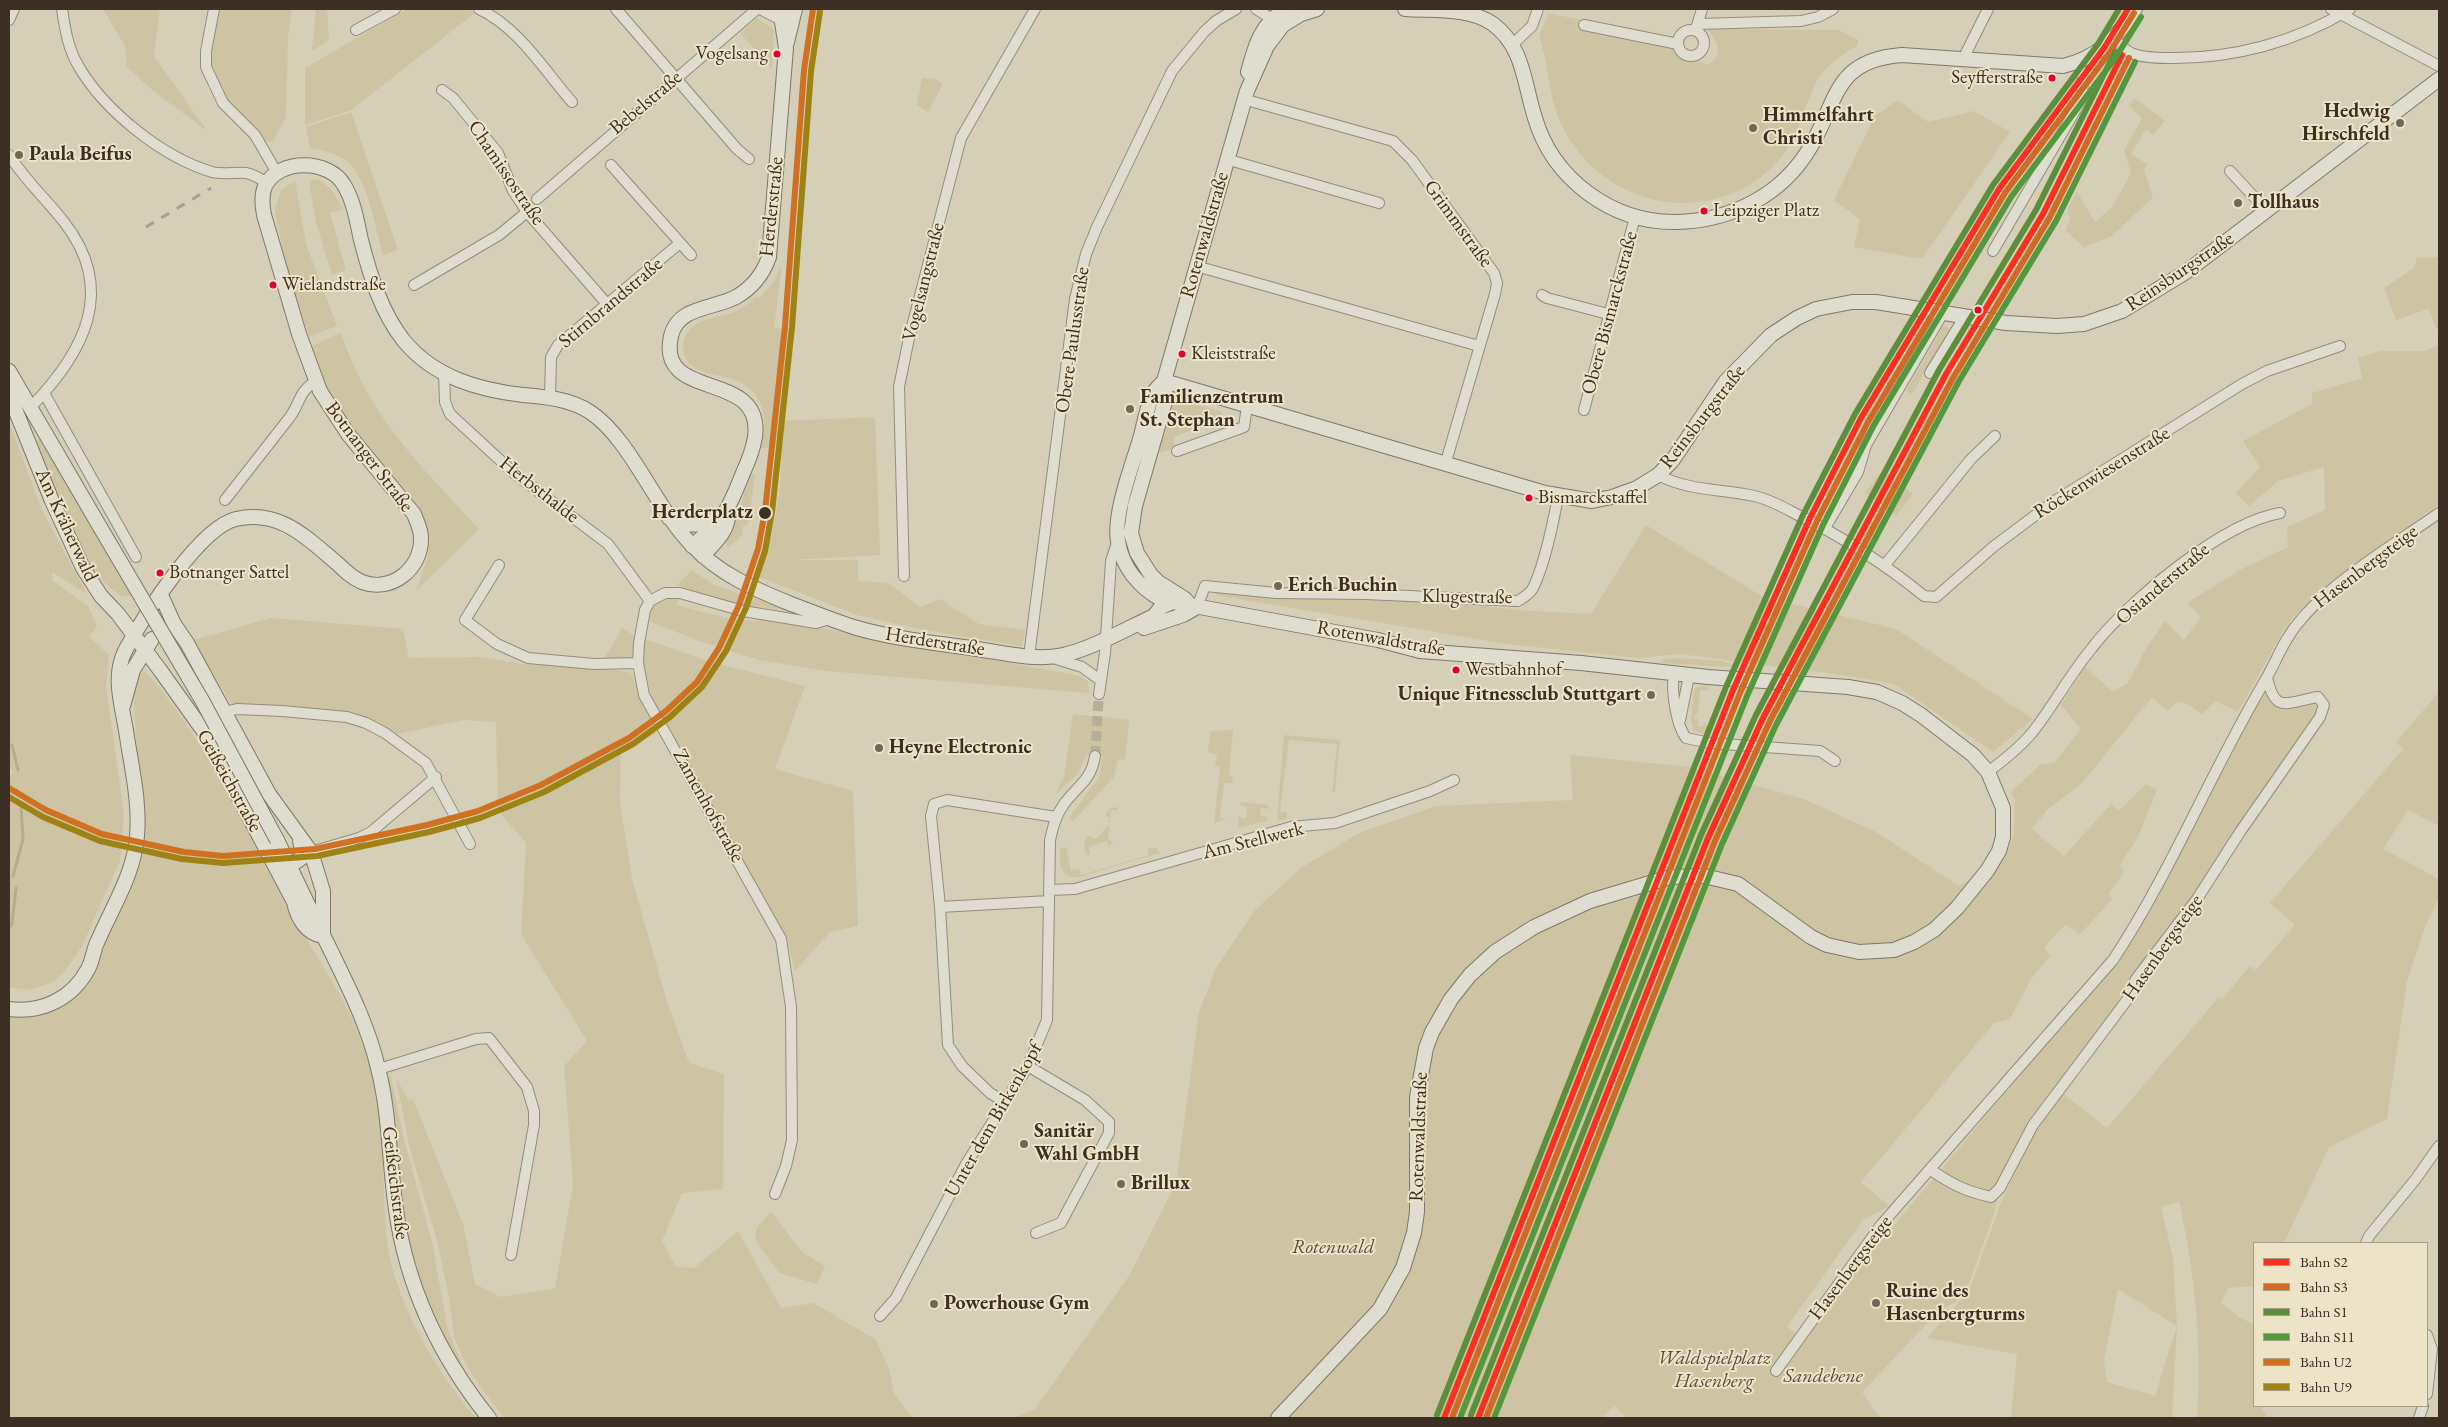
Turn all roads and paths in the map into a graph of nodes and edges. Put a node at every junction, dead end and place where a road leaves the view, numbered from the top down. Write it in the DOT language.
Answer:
graph roads {
  1 [pos="14,9"];
  2 [pos="62,9"];
  3 [pos="214,9"];
  4 [pos="395,9"];
  5 [pos="479,9"];
  6 [pos="616,9"];
  7 [pos="758,9"];
  8 [pos="1035,9"];
  9 [pos="1236,9"];
  10 [pos="1256,9"];
  11 [pos="1286,9"];
  12 [pos="1317,9"];
  13 [pos="1405,9"];
  14 [pos="1538,9"];
  15 [pos="1702,9"];
  16 [pos="1833,9"];
  17 [pos="1988,9"];
  18 [pos="2135,9"];
  19 [pos="2331,9"];
  20 [pos="2346,11"];
  21 [pos="787,15"];
  22 [pos="9,20"];
  23 [pos="1278,22"];
  24 [pos="1584,24"];
  25 [pos="1697,27"];
  26 [pos="356,30"];
  27 [pos="2114,39"];
  28 [pos="1513,44"];
  29 [pos="1678,44"];
  30 [pos="786,48"];
  31 [pos="1963,59"];
  32 [pos="2078,62"];
  33 [pos="2439,66"];
  34 [pos="676,79"];
  35 [pos="2439,79"];
  36 [pos="442,90"];
  37 [pos="1245,95"];
  38 [pos="572,102"];
  39 [pos="9,155"];
  40 [pos="749,159"];
  41 [pos="1226,159"];
  42 [pos="611,165"];
  43 [pos="2230,171"];
  44 [pos="276,176"];
  45 [pos="537,199"];
  46 [pos="1379,203"];
  47 [pos="2268,211"];
  48 [pos="527,212"];
  49 [pos="1635,217"];
  50 [pos="680,243"];
  51 [pos="1993,251"];
  52 [pos="691,255"];
  53 [pos="1196,266"];
  54 [pos="414,285"];
  55 [pos="1542,295"];
  56 [pos="607,304"];
  57 [pos="1943,313"];
  58 [pos="1608,314"];
  59 [pos="1965,316"];
  60 [pos="1479,346"];
  61 [pos="2340,346"];
  62 [pos="9,371"];
  63 [pos="1930,373"];
  64 [pos="444,374"];
  65 [pos="1164,381"];
  66 [pos="316,382"];
  67 [pos="44,393"];
  68 [pos="9,394"];
  69 [pos="550,398"];
  70 [pos="1248,406"];
  71 [pos="31,407"];
  72 [pos="1584,410"];
  73 [pos="24,430"];
  74 [pos="1995,436"];
  75 [pos="1177,451"];
  76 [pos="1444,465"];
  77 [pos="1658,475"];
  78 [pos="1129,476"];
  79 [pos="1143,479"];
  80 [pos="1558,497"];
  81 [pos="225,500"];
  82 [pos="728,510"];
  83 [pos="2280,513"];
  84 [pos="2439,513"];
  85 [pos="669,518"];
  86 [pos="100,527"];
  87 [pos="1826,528"];
  88 [pos="1118,540"];
  89 [pos="692,546"];
  90 [pos="703,556"];
  91 [pos="136,557"];
  92 [pos="499,565"];
  93 [pos="1884,566"];
  94 [pos="904,576"];
  95 [pos="1158,582"];
  96 [pos="161,595"];
  97 [pos="650,601"];
  98 [pos="1164,603"];
  99 [pos="1193,606"];
  100 [pos="118,614"];
  101 [pos="830,619"];
  102 [pos="174,624"];
  103 [pos="139,626"];
  104 [pos="1129,628"];
  105 [pos="1106,638"];
  106 [pos="148,645"];
  107 [pos="1029,656"];
  108 [pos="1049,657"];
  109 [pos="194,658"];
  110 [pos="638,663"];
  111 [pos="1674,674"];
  112 [pos="1689,676"];
  113 [pos="2267,677"];
  114 [pos="1100,680"];
  115 [pos="1099,694"];
  116 [pos="122,709"];
  117 [pos="225,712"];
  118 [pos="1680,721"];
  119 [pos="1095,756"];
  120 [pos="1835,760"];
  121 [pos="1988,772"];
  122 [pos="436,778"];
  123 [pos="1454,780"];
  124 [pos="1056,817"];
  125 [pos="474,826"];
  126 [pos="297,831"];
  127 [pos="464,831"];
  128 [pos="470,844"];
  129 [pos="311,852"];
  130 [pos="290,866"];
  131 [pos="1049,890"];
  132 [pos="1049,901"];
  133 [pos="940,907"];
  134 [pos="324,936"];
  135 [pos="97,944"];
  136 [pos="9,1000"];
  137 [pos="9,1009"];
  138 [pos="1028,1066"];
  139 [pos="379,1069"];
  140 [pos="1005,1102"];
  141 [pos="2439,1146"];
  142 [pos="1932,1170"];
  143 [pos="775,1194"];
  144 [pos="1036,1233"];
  145 [pos="2366,1242"];
  146 [pos="511,1256"];
  147 [pos="880,1316"];
  148 [pos="2428,1338"];
  149 [pos="1776,1371"];
  150 [pos="2428,1385"];
  151 [pos="489,1418"];
  152 [pos="1278,1418"];
  1 -- 22 [label="street"];
  2 -- 44 [label="street"];
  3 -- 44 [label="street"];
  4 -- 26 [label="street"];
  5 -- 38 [label="street"];
  6 -- 34 [label="street"];
  7 -- 21 [label="street, Bebelstraße"];
  7 -- 34 [label="street, Bebelstraße"];
  8 -- 94 [label="street, Vogelsangstraße"];
  9 -- 107 [label="street, Obere Paulusstraße"];
  10 -- 23 [label="street"];
  11 -- 23 [label="main road, Rotenwaldstraße"];
  12 -- 23 [label="main road, Rotenwaldstraße"];
  13 -- 28 [label="main road"];
  14 -- 28 [label="street"];
  15 -- 25 [label="street"];
  16 -- 25 [label="street"];
  17 -- 31 [label="street"];
  18 -- 27 [label="main road"];
  19 -- 20 [label="street"];
  20 -- 27 [label="street"];
  20 -- 33 [label="street"];
  21 -- 30 [label="main road, Bebelstraße"];
  23 -- 37 [label="main road, Rotenwaldstraße"];
  24 -- 29 [label="street"];
  25 -- 29 [label="street"];
  25 -- 29 [label="street"];
  27 -- 32 [label="main road"];
  28 -- 49 [label="main road"];
  30 -- 82 [label="main road, Herderstraße"];
  31 -- 32 [label="main road"];
  31 -- 49 [label="main road"];
  32 -- 51 [label="street"];
  34 -- 40 [label="street"];
  34 -- 45 [label="street, Bebelstraße"];
  35 -- 47 [label="main road, Reinsburgstraße"];
  36 -- 48 [label="street, Chamissostraße"];
  37 -- 41 [label="main road, Rotenwaldstraße"];
  37 -- 60 [label="street, Grimmstraße"];
  39 -- 67 [label="street"];
  41 -- 46 [label="street"];
  41 -- 53 [label="main road, Rotenwaldstraße"];
  42 -- 50 [label="street"];
  43 -- 47 [label="street"];
  44 -- 64 [label="main road"];
  44 -- 66 [label="main road, Botnanger Straße"];
  47 -- 59 [label="main road, Reinsburgstraße"];
  48 -- 54 [label="street"];
  48 -- 56 [label="street, Chamissostraße"];
  49 -- 58 [label="street, Obere Bismarckstraße"];
  50 -- 52 [label="street"];
  50 -- 56 [label="street, Stirnbrandstraße"];
  53 -- 60 [label="street"];
  53 -- 65 [label="main road, Rotenwaldstraße"];
  55 -- 58 [label="street"];
  56 -- 69 [label="street, Stirnbrandstraße"];
  57 -- 59 [label="main road, Reinsburgstraße"];
  57 -- 77 [label="main road, Reinsburgstraße"];
  57 -- 87 [label="street"];
  58 -- 72 [label="street, Obere Bismarckstraße"];
  59 -- 63 [label="street"];
  60 -- 76 [label="street, Grimmstraße"];
  61 -- 93 [label="street, Röckenwiesenstraße"];
  62 -- 71 [label="main road, Am Kräherwald"];
  64 -- 69 [label="main road"];
  64 -- 97 [label="street, Herbsthalde"];
  65 -- 70 [label="main road, Reinsburgstraße"];
  65 -- 78 [label="main road, Rotenwaldstraße"];
  65 -- 79 [label="main road, Rotenwaldstraße"];
  66 -- 81 [label="street"];
  66 -- 96 [label="main road, Botnanger Straße"];
  67 -- 71 [label="street"];
  67 -- 91 [label="street, Am Kräherwald"];
  68 -- 73 [label="main road, Am Kräherwald"];
  69 -- 85 [label="main road"];
  70 -- 75 [label="street"];
  70 -- 76 [label="main road, Reinsburgstraße"];
  71 -- 73 [label="main road"];
  71 -- 86 [label="main road, Am Kräherwald"];
  73 -- 100 [label="main road, Am Kräherwald"];
  74 -- 93 [label="street"];
  76 -- 80 [label="main road, Reinsburgstraße"];
  77 -- 80 [label="main road, Reinsburgstraße"];
  77 -- 87 [label="street, Röckenwiesenstraße"];
  78 -- 79 [label="main road"];
  78 -- 88 [label="main road, Rotenwaldstraße"];
  79 -- 95 [label="main road, Rotenwaldstraße"];
  80 -- 99 [label="street, Klugestraße"];
  82 -- 85 [label="main road"];
  82 -- 89 [label="main road, Herderstraße"];
  82 -- 90 [label="main road, Herderstraße"];
  83 -- 121 [label="street, Osianderstraße"];
  84 -- 113 [label="street, Hasenbergsteige"];
  85 -- 89 [label="main road"];
  86 -- 130 [label="main road, Geißeichstraße, bridge"];
  87 -- 93 [label="street, Röckenwiesenstraße"];
  88 -- 98 [label="main road, Rotenwaldstraße"];
  88 -- 105 [label="street, Rotenwaldstraße"];
  89 -- 90 [label="main road, Herderstraße"];
  90 -- 101 [label="main road, Herderstraße"];
  92 -- 110 [label="street"];
  95 -- 98 [label="main road"];
  95 -- 99 [label="main road, Rotenwaldstraße"];
  96 -- 102 [label="main road, Geißeichstraße"];
  96 -- 103 [label="main road, Botnanger Straße"];
  97 -- 101 [label="street"];
  97 -- 110 [label="street, Zamenhofstraße"];
  98 -- 99 [label="main road, Rotenwaldstraße"];
  98 -- 104 [label="main road, Herderstraße"];
  99 -- 104 [label="main road"];
  99 -- 111 [label="main road, Rotenwaldstraße"];
  100 -- 103 [label="main road, Geißeichstraße"];
  101 -- 107 [label="main road, Herderstraße"];
  102 -- 103 [label="main road"];
  102 -- 109 [label="main road, Geißeichstraße"];
  103 -- 106 [label="main road, Geißeichstraße"];
  103 -- 116 [label="main road, Botnanger Straße"];
  104 -- 105 [label="main road, Herderstraße"];
  105 -- 108 [label="main road, Herderstraße"];
  105 -- 114 [label="street"];
  106 -- 109 [label="main road, Geißeichstraße"];
  106 -- 116 [label="main road"];
  106 -- 134 [label="main road, Geißeichstraße"];
  107 -- 108 [label="main road, Herderstraße"];
  108 -- 114 [label="street"];
  109 -- 117 [label="main road, Geißeichstraße"];
  110 -- 143 [label="street, Zamenhofstraße"];
  111 -- 112 [label="main road, Rotenwaldstraße"];
  111 -- 118 [label="street"];
  112 -- 118 [label="street"];
  112 -- 121 [label="main road, Rotenwaldstraße"];
  113 -- 142 [label="street, Hasenbergsteige"];
  113 -- 142 [label="street, Hasenbergsteige"];
  114 -- 115 [label="street"];
  116 -- 135 [label="main road, Botnanger Straße"];
  117 -- 122 [label="street, Geißeichstraße"];
  117 -- 126 [label="main road, Geißeichstraße"];
  118 -- 120 [label="street"];
  119 -- 124 [label="street, Unter dem Birkenkopf"];
  121 -- 152 [label="main road, Rotenwaldstraße"];
  122 -- 127 [label="street, Geißeichstraße"];
  122 -- 129 [label="street"];
  123 -- 131 [label="street, Am Stellwerk"];
  124 -- 131 [label="street, Unter dem Birkenkopf"];
  124 -- 133 [label="street"];
  125 -- 127 [label="street"];
  126 -- 129 [label="main road, Geißeichstraße"];
  126 -- 130 [label="main road"];
  127 -- 128 [label="street, Geißeichstraße"];
  129 -- 134 [label="main road, Geißeichstraße"];
  130 -- 134 [label="main road, Geißeichstraße"];
  131 -- 132 [label="street, Unter dem Birkenkopf"];
  132 -- 133 [label="street"];
  132 -- 138 [label="street, Unter dem Birkenkopf"];
  133 -- 140 [label="street"];
  134 -- 139 [label="main road, Geißeichstraße"];
  135 -- 136 [label="main road, Botnanger Straße"];
  135 -- 137 [label="main road, Botnanger Straße"];
  138 -- 140 [label="street, Unter dem Birkenkopf"];
  138 -- 144 [label="street"];
  139 -- 146 [label="street"];
  139 -- 151 [label="main road, Geißeichstraße"];
  140 -- 147 [label="street, Unter dem Birkenkopf"];
  141 -- 145 [label="street"];
  142 -- 149 [label="street, Hasenbergsteige"];
  148 -- 150 [label="street"];
}
